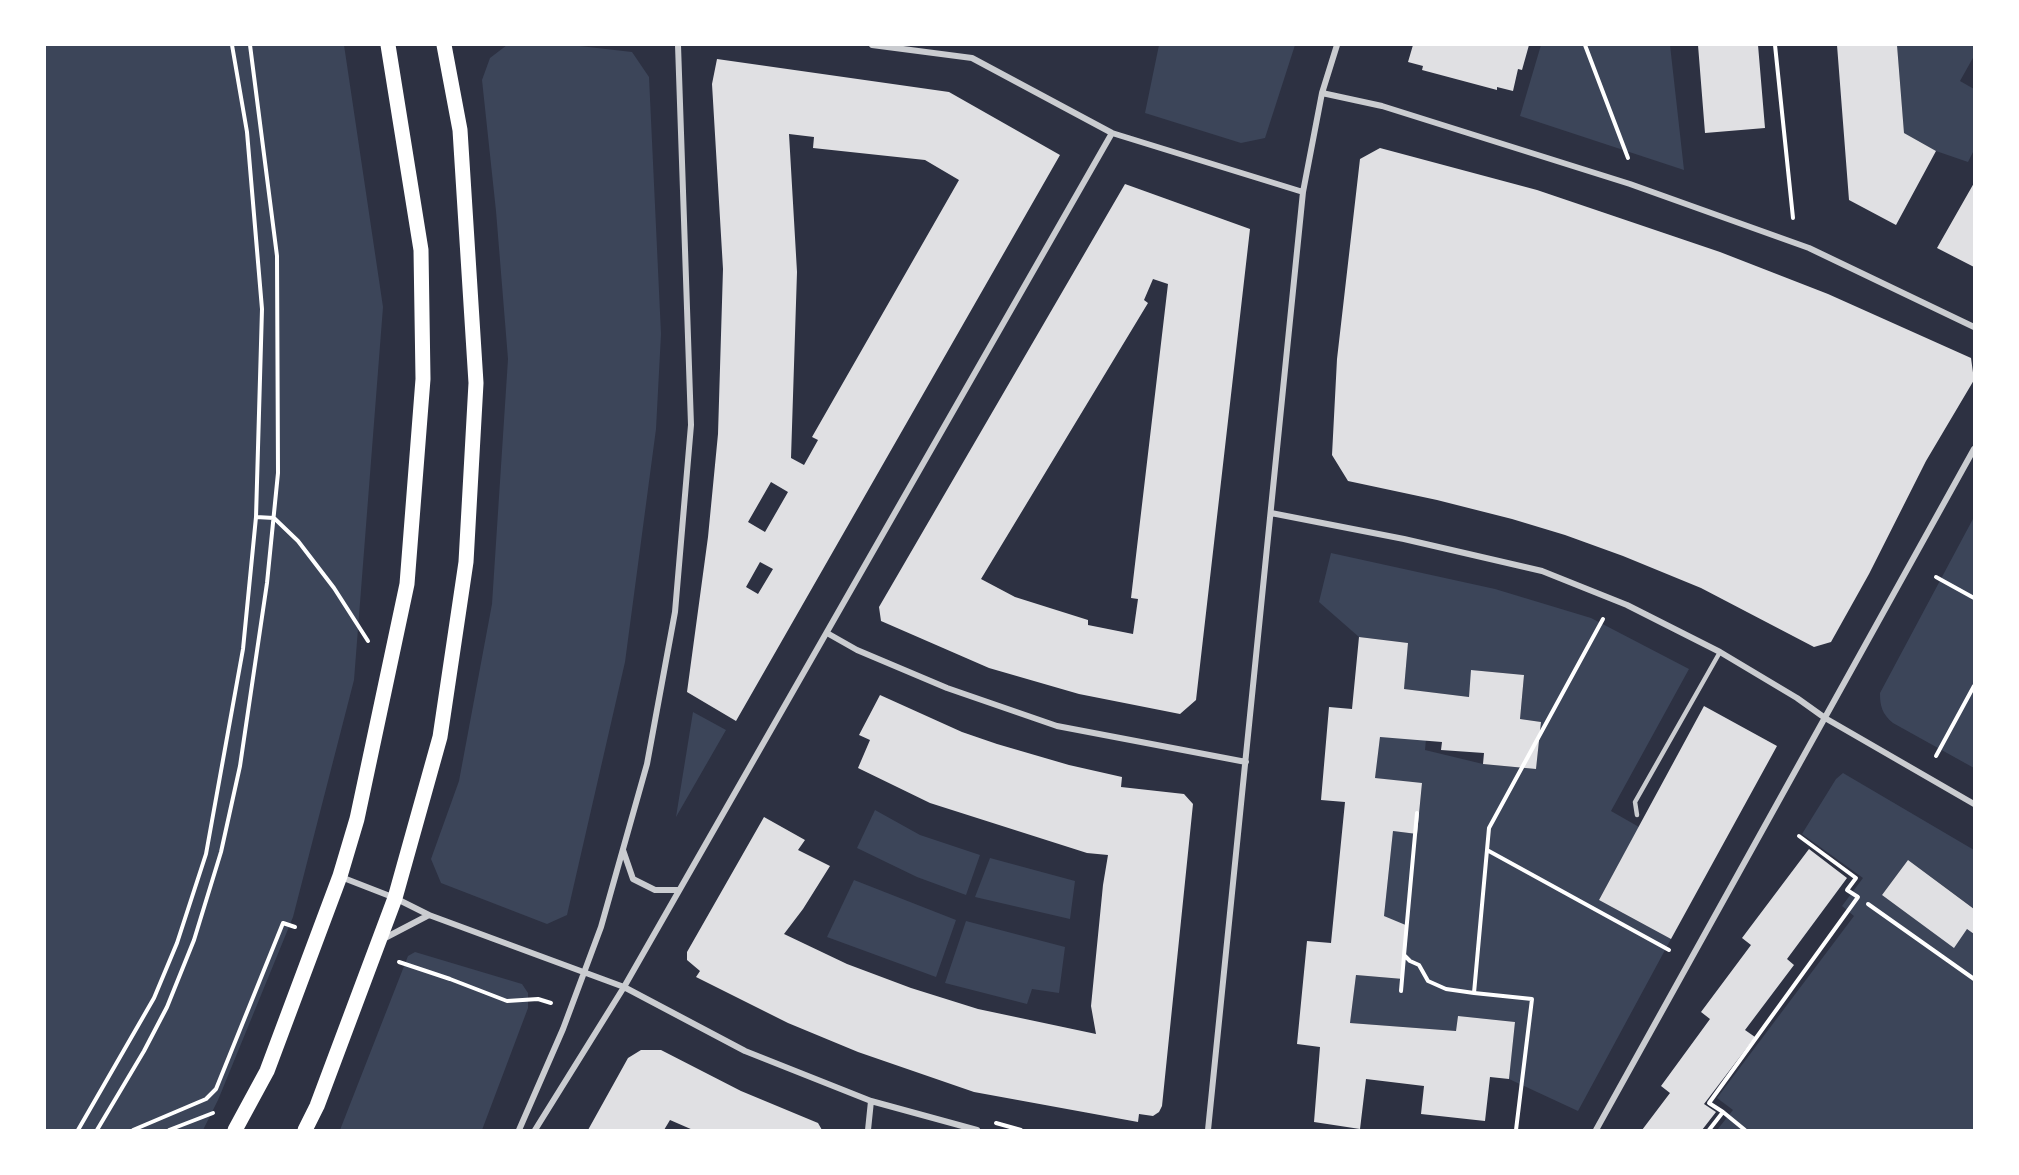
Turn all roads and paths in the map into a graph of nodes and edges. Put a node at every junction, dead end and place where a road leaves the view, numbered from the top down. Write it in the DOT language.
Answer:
graph roads {
  1 [pos="232,45"];
  2 [pos="250,45"];
  3 [pos="388,45"];
  4 [pos="444,45"];
  5 [pos="678,45"];
  6 [pos="872,45"];
  7 [pos="1337,45"];
  8 [pos="1585,45"];
  9 [pos="1775,45"];
  10 [pos="1322,93"];
  11 [pos="1112,133"];
  12 [pos="1628,158"];
  13 [pos="1303,192"];
  14 [pos="1793,218"];
  15 [pos="1974,327"];
  16 [pos="1974,449"];
  17 [pos="1271,513"];
  18 [pos="256,517"];
  19 [pos="274,518"];
  20 [pos="1936,578"];
  21 [pos="1974,598"];
  22 [pos="1604,618"];
  23 [pos="827,633"];
  24 [pos="393,652"];
  25 [pos="1720,652"];
  26 [pos="1974,686"];
  27 [pos="1825,718"];
  28 [pos="1935,756"];
  29 [pos="1246,762"];
  30 [pos="1974,804"];
  31 [pos="1417,813"];
  32 [pos="1637,815"];
  33 [pos="1799,836"];
  34 [pos="623,850"];
  35 [pos="1487,850"];
  36 [pos="340,876"];
  37 [pos="679,890"];
  38 [pos="395,898"];
  39 [pos="1868,904"];
  40 [pos="429,915"];
  41 [pos="380,940"];
  42 [pos="1670,950"];
  43 [pos="1404,955"];
  44 [pos="585,973"];
  45 [pos="1974,979"];
  46 [pos="624,987"];
  47 [pos="1401,991"];
  48 [pos="1474,993"];
  49 [pos="871,1101"];
  50 [pos="1723,1112"];
  51 [pos="78,1130"];
  52 [pos="97,1130"];
  53 [pos="235,1130"];
  54 [pos="306,1130"];
  55 [pos="519,1130"];
  56 [pos="535,1130"];
  57 [pos="868,1130"];
  58 [pos="977,1130"];
  59 [pos="1208,1130"];
  60 [pos="1516,1130"];
  61 [pos="1596,1130"];
  62 [pos="1709,1130"];
  63 [pos="1745,1130"];
  1 -- 18 [label="path"];
  2 -- 19 [label="path"];
  3 -- 24 [label="main road"];
  4 -- 38 [label="main road"];
  5 -- 34 [label="street"];
  6 -- 11 [label="street"];
  7 -- 10 [label="street"];
  8 -- 12 [label="path"];
  9 -- 14 [label="path"];
  10 -- 13 [label="street"];
  10 -- 15 [label="street"];
  11 -- 13 [label="street"];
  11 -- 23 [label="street"];
  13 -- 17 [label="street"];
  16 -- 27 [label="street"];
  17 -- 25 [label="street"];
  17 -- 29 [label="street"];
  18 -- 19 [label="path"];
  18 -- 51 [label="path"];
  19 -- 24 [label="path"];
  19 -- 52 [label="path"];
  20 -- 21 [label="path"];
  22 -- 35 [label="path"];
  23 -- 29 [label="street"];
  23 -- 37 [label="street"];
  24 -- 36 [label="main road"];
  25 -- 27 [label="street"];
  25 -- 32 [label="lane"];
  26 -- 28 [label="path"];
  27 -- 30 [label="street"];
  27 -- 61 [label="street"];
  29 -- 59 [label="street"];
  31 -- 43 [label="path"];
  33 -- 50 [label="path"];
  34 -- 37 [label="street"];
  34 -- 44 [label="street"];
  35 -- 42 [label="path"];
  35 -- 48 [label="path"];
  36 -- 38 [label="street"];
  36 -- 53 [label="main road"];
  37 -- 46 [label="street"];
  38 -- 40 [label="street"];
  38 -- 41 [label="main road"];
  39 -- 45 [label="path"];
  40 -- 41 [label="street"];
  40 -- 44 [label="street"];
  41 -- 54 [label="main road"];
  43 -- 47 [label="path"];
  43 -- 48 [label="path"];
  44 -- 46 [label="street"];
  44 -- 55 [label="street"];
  46 -- 49 [label="street"];
  46 -- 56 [label="street"];
  48 -- 60 [label="path"];
  49 -- 57 [label="street"];
  49 -- 58 [label="street"];
  50 -- 62 [label="path"];
  50 -- 63 [label="path"];
}
